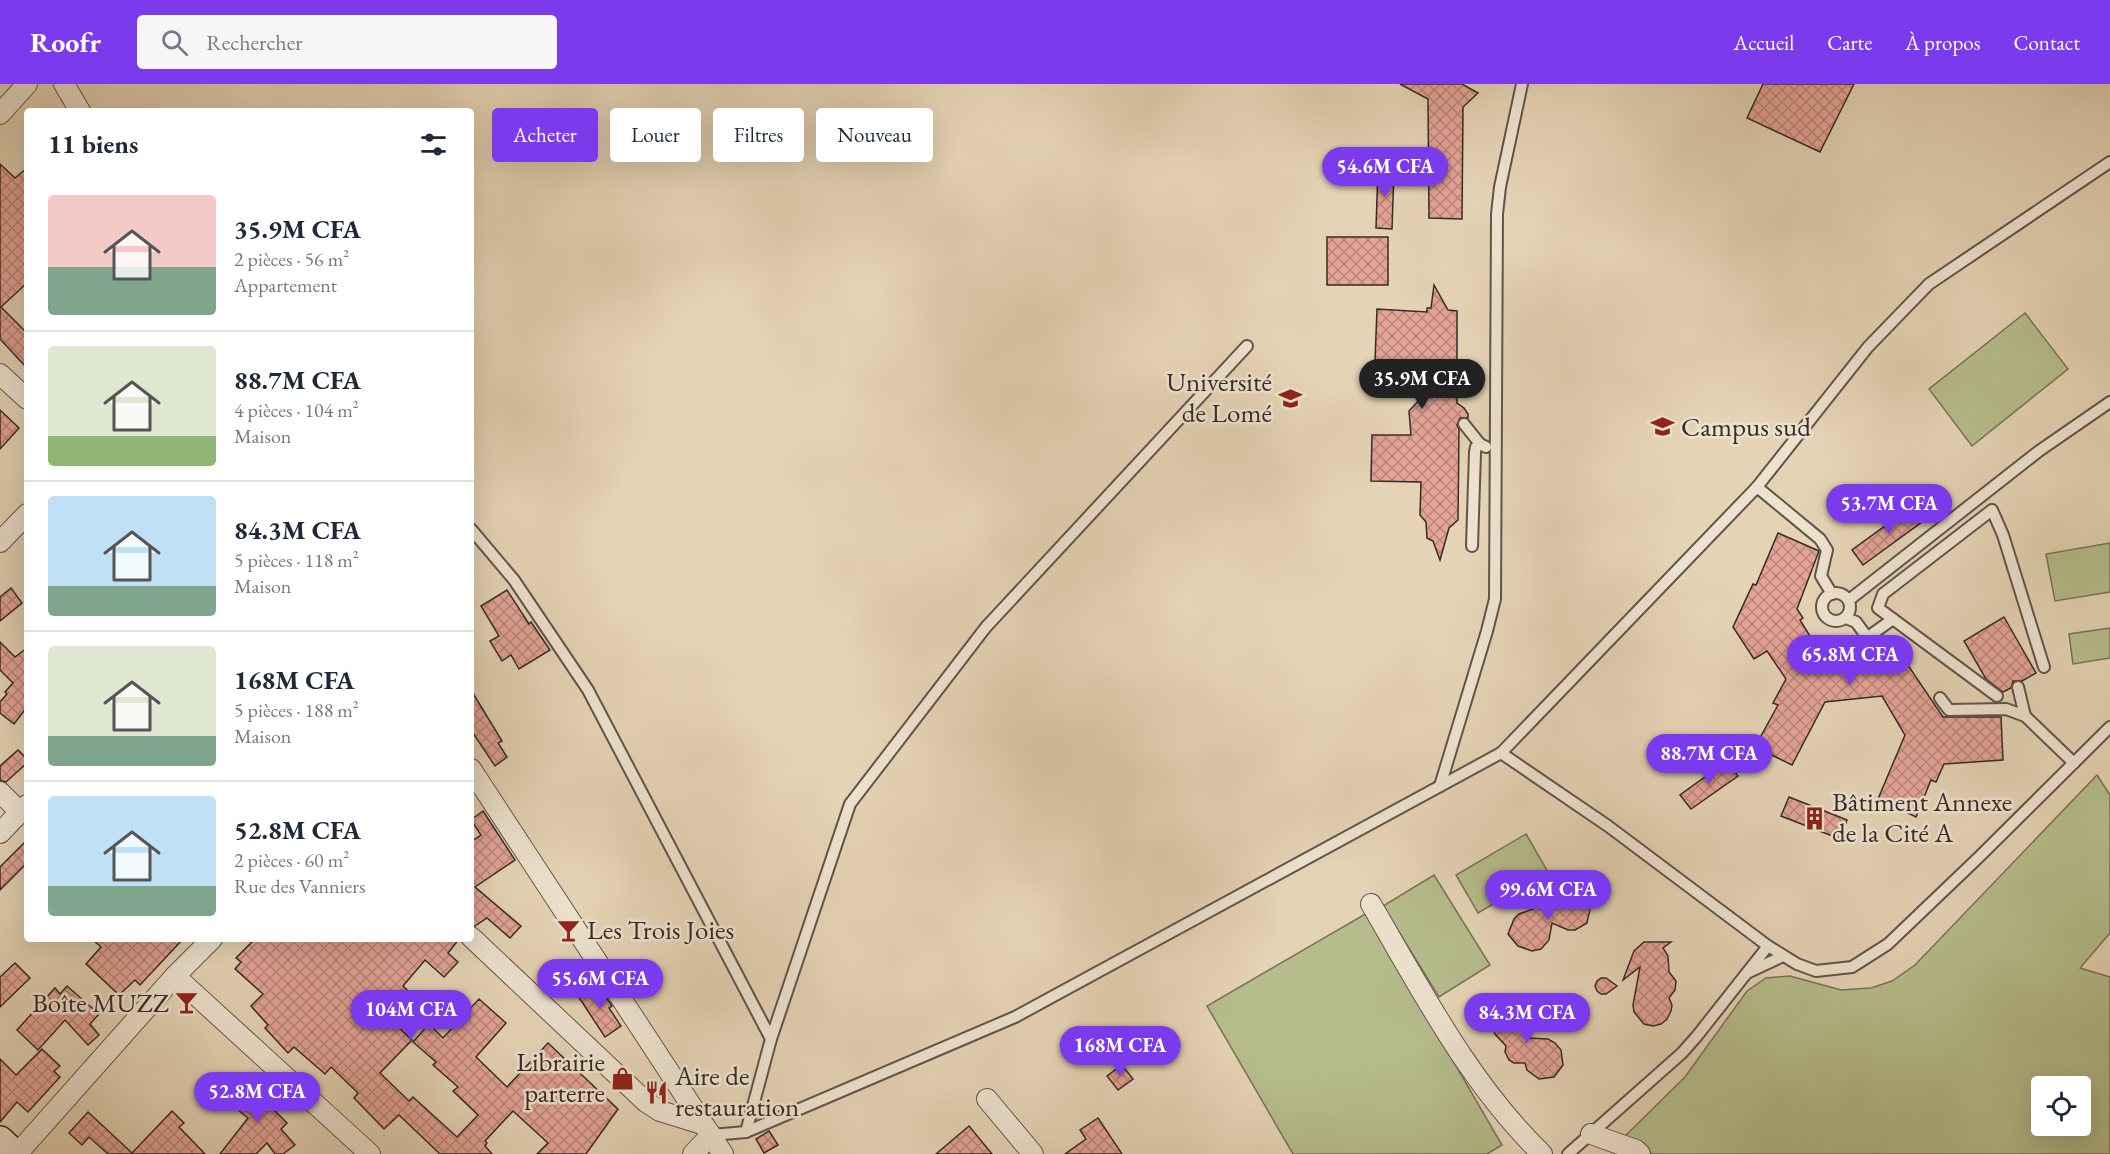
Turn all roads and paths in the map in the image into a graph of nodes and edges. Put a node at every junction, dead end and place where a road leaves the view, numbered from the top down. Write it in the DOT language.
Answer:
graph roads {
  1 [pos="27,84"];
  2 [pos="64,84"];
  3 [pos="1522,84"];
  4 [pos="78,108"];
  5 [pos="0,114"];
  6 [pos="2110,162"];
  7 [pos="1247,346"];
  8 [pos="0,374"];
  9 [pos="24,396"];
  10 [pos="2110,402"];
  11 [pos="1464,424"];
  12 [pos="1480,444"];
  13 [pos="1496,451"];
  14 [pos="1757,487"];
  15 [pos="24,517"];
  16 [pos="474,533"];
  17 [pos="0,542"];
  18 [pos="1472,546"];
  19 [pos="1832,594"];
  20 [pos="1849,600"];
  21 [pos="1846,618"];
  22 [pos="1893,619"];
  23 [pos="1868,637"];
  24 [pos="1875,648"];
  25 [pos="2044,668"];
  26 [pos="2018,687"];
  27 [pos="1996,696"];
  28 [pos="1940,698"];
  29 [pos="2025,716"];
  30 [pos="2110,727"];
  31 [pos="1501,753"];
  32 [pos="2074,763"];
  33 [pos="474,773"];
  34 [pos="1440,786"];
  35 [pos="0,792"];
  36 [pos="24,808"];
  37 [pos="0,833"];
  38 [pos="1371,904"];
  39 [pos="474,940"];
  40 [pos="209,942"];
  41 [pos="1768,946"];
  42 [pos="1783,956"];
  43 [pos="1744,975"];
  44 [pos="175,976"];
  45 [pos="771,1039"];
  46 [pos="987,1100"];
  47 [pos="707,1129"];
  48 [pos="746,1132"];
  49 [pos="1591,1134"];
  50 [pos="16,1148"];
  51 [pos="370,1154"];
  52 [pos="693,1154"];
  53 [pos="723,1154"];
  54 [pos="1033,1154"];
  55 [pos="1542,1154"];
  56 [pos="1568,1154"];
  57 [pos="1640,1154"];
  1 -- 5 [label="street"];
  2 -- 4 [label="street"];
  3 -- 13 [label="lane"];
  6 -- 14 [label="lane"];
  7 -- 45 [label="lane"];
  8 -- 9 [label="street"];
  10 -- 20 [label="lane"];
  11 -- 12 [label="lane"];
  12 -- 13 [label="lane"];
  12 -- 18 [label="lane"];
  13 -- 34 [label="lane"];
  14 -- 19 [label="lane"];
  14 -- 31 [label="lane"];
  15 -- 17 [label="street"];
  16 -- 45 [label="lane"];
  19 -- 20 [label="lane"];
  19 -- 21 [label="lane"];
  20 -- 21 [label="lane"];
  21 -- 23 [label="lane"];
  22 -- 23 [label="lane"];
  22 -- 25 [label="lane"];
  22 -- 27 [label="lane"];
  23 -- 24 [label="lane"];
  26 -- 29 [label="lane"];
  28 -- 29 [label="lane"];
  29 -- 32 [label="lane"];
  30 -- 32 [label="lane"];
  31 -- 34 [label="lane"];
  31 -- 41 [label="lane"];
  32 -- 42 [label="lane"];
  33 -- 47 [label="street"];
  34 -- 48 [label="lane"];
  35 -- 36 [label="street"];
  36 -- 37 [label="street"];
  38 -- 55 [label="street"];
  39 -- 47 [label="street"];
  40 -- 44 [label="street"];
  41 -- 42 [label="lane"];
  41 -- 43 [label="lane"];
  42 -- 43 [label="lane"];
  43 -- 49 [label="lane"];
  44 -- 50 [label="street"];
  44 -- 51 [label="street"];
  45 -- 48 [label="lane"];
  46 -- 54 [label="street"];
  47 -- 48 [label="lane"];
  47 -- 52 [label="street"];
  47 -- 53 [label="street"];
  49 -- 56 [label="lane"];
  49 -- 57 [label="street"];
}
